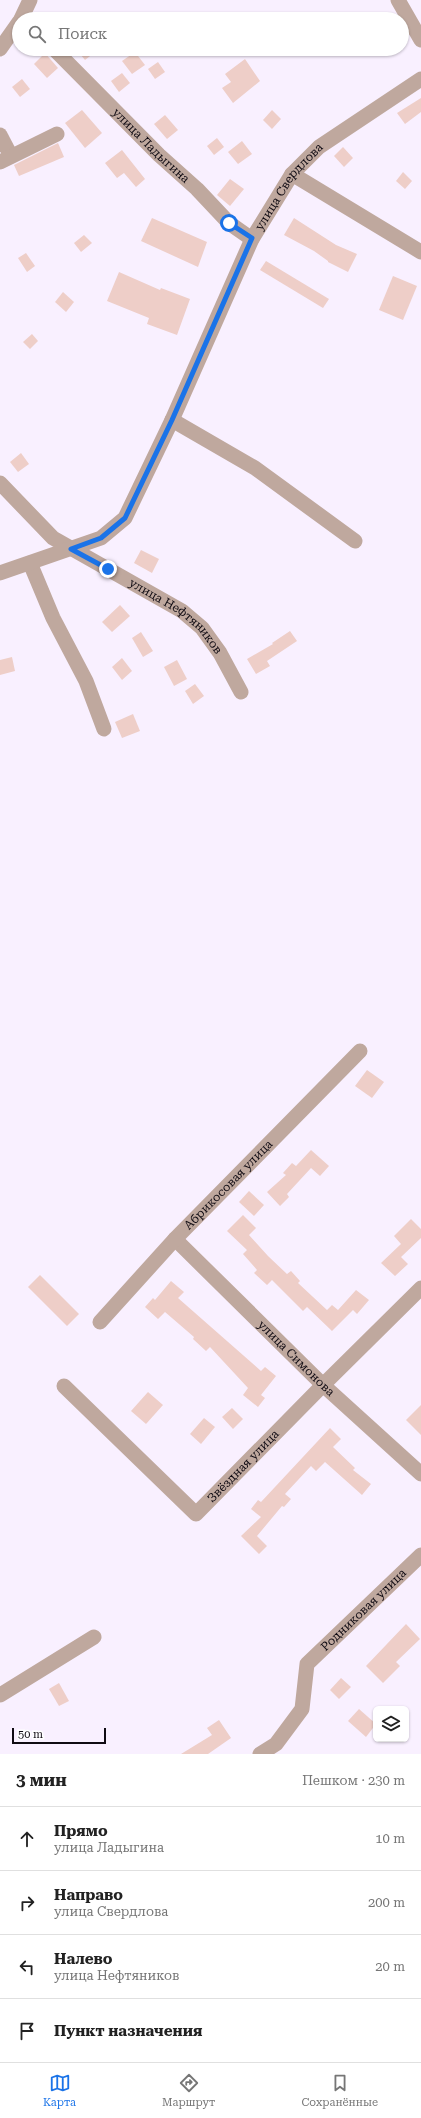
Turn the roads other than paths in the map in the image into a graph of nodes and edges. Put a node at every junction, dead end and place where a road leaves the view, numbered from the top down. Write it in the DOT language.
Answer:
graph roads {
  1 [pos="30,0"];
  2 [pos="398,0"];
  3 [pos="24,12"];
  4 [pos="405,12"];
  5 [pos="409,19"];
  6 [pos="12,32"];
  7 [pos="421,40"];
  8 [pos="0,49"];
  9 [pos="61,56"];
  10 [pos="421,79"];
  11 [pos="57,134"];
  12 [pos="0,135"];
  13 [pos="5,159"];
  14 [pos="292,174"];
  15 [pos="252,238"];
  16 [pos="421,252"];
  17 [pos="172,420"];
  18 [pos="0,483"];
  19 [pos="355,541"];
  20 [pos="71,549"];
  21 [pos="30,563"];
  22 [pos="0,573"];
  23 [pos="241,692"];
  24 [pos="104,729"];
  25 [pos="360,1051"];
  26 [pos="175,1239"];
  27 [pos="421,1288"];
  28 [pos="100,1322"];
  29 [pos="323,1385"];
  30 [pos="64,1386"];
  31 [pos="421,1474"];
  32 [pos="421,1556"];
  33 [pos="94,1637"];
  34 [pos="0,1695"];
  35 [pos="260,1754"];
  1 -- 3 [label="street"];
  2 -- 4 [label="street"];
  5 -- 7 [label="street"];
  6 -- 8 [label="street"];
  9 -- 15 [label="street, улица Ладыгина"];
  10 -- 14 [label="street, улица Свердлова"];
  11 -- 13 [label="street"];
  12 -- 13 [label="street"];
  14 -- 15 [label="street, улица Свердлова"];
  14 -- 16 [label="street"];
  15 -- 17 [label="street, улица Свердлова"];
  17 -- 19 [label="street"];
  17 -- 20 [label="street, улица Свердлова"];
  18 -- 20 [label="street, улица Нефтяников"];
  20 -- 21 [label="street, улица Свердлова"];
  20 -- 23 [label="street, улица Нефтяников"];
  21 -- 22 [label="street, улица Свердлова"];
  21 -- 24 [label="street"];
  25 -- 26 [label="street, Абрикосовая улица"];
  26 -- 28 [label="street, Абрикосовая улица"];
  26 -- 29 [label="street, улица Симонова"];
  27 -- 29 [label="street, Звёздная улица"];
  29 -- 30 [label="street, Звёздная улица"];
  29 -- 31 [label="street, улица Симонова"];
  32 -- 35 [label="street, Родниковая улица"];
  33 -- 34 [label="street"];
}
